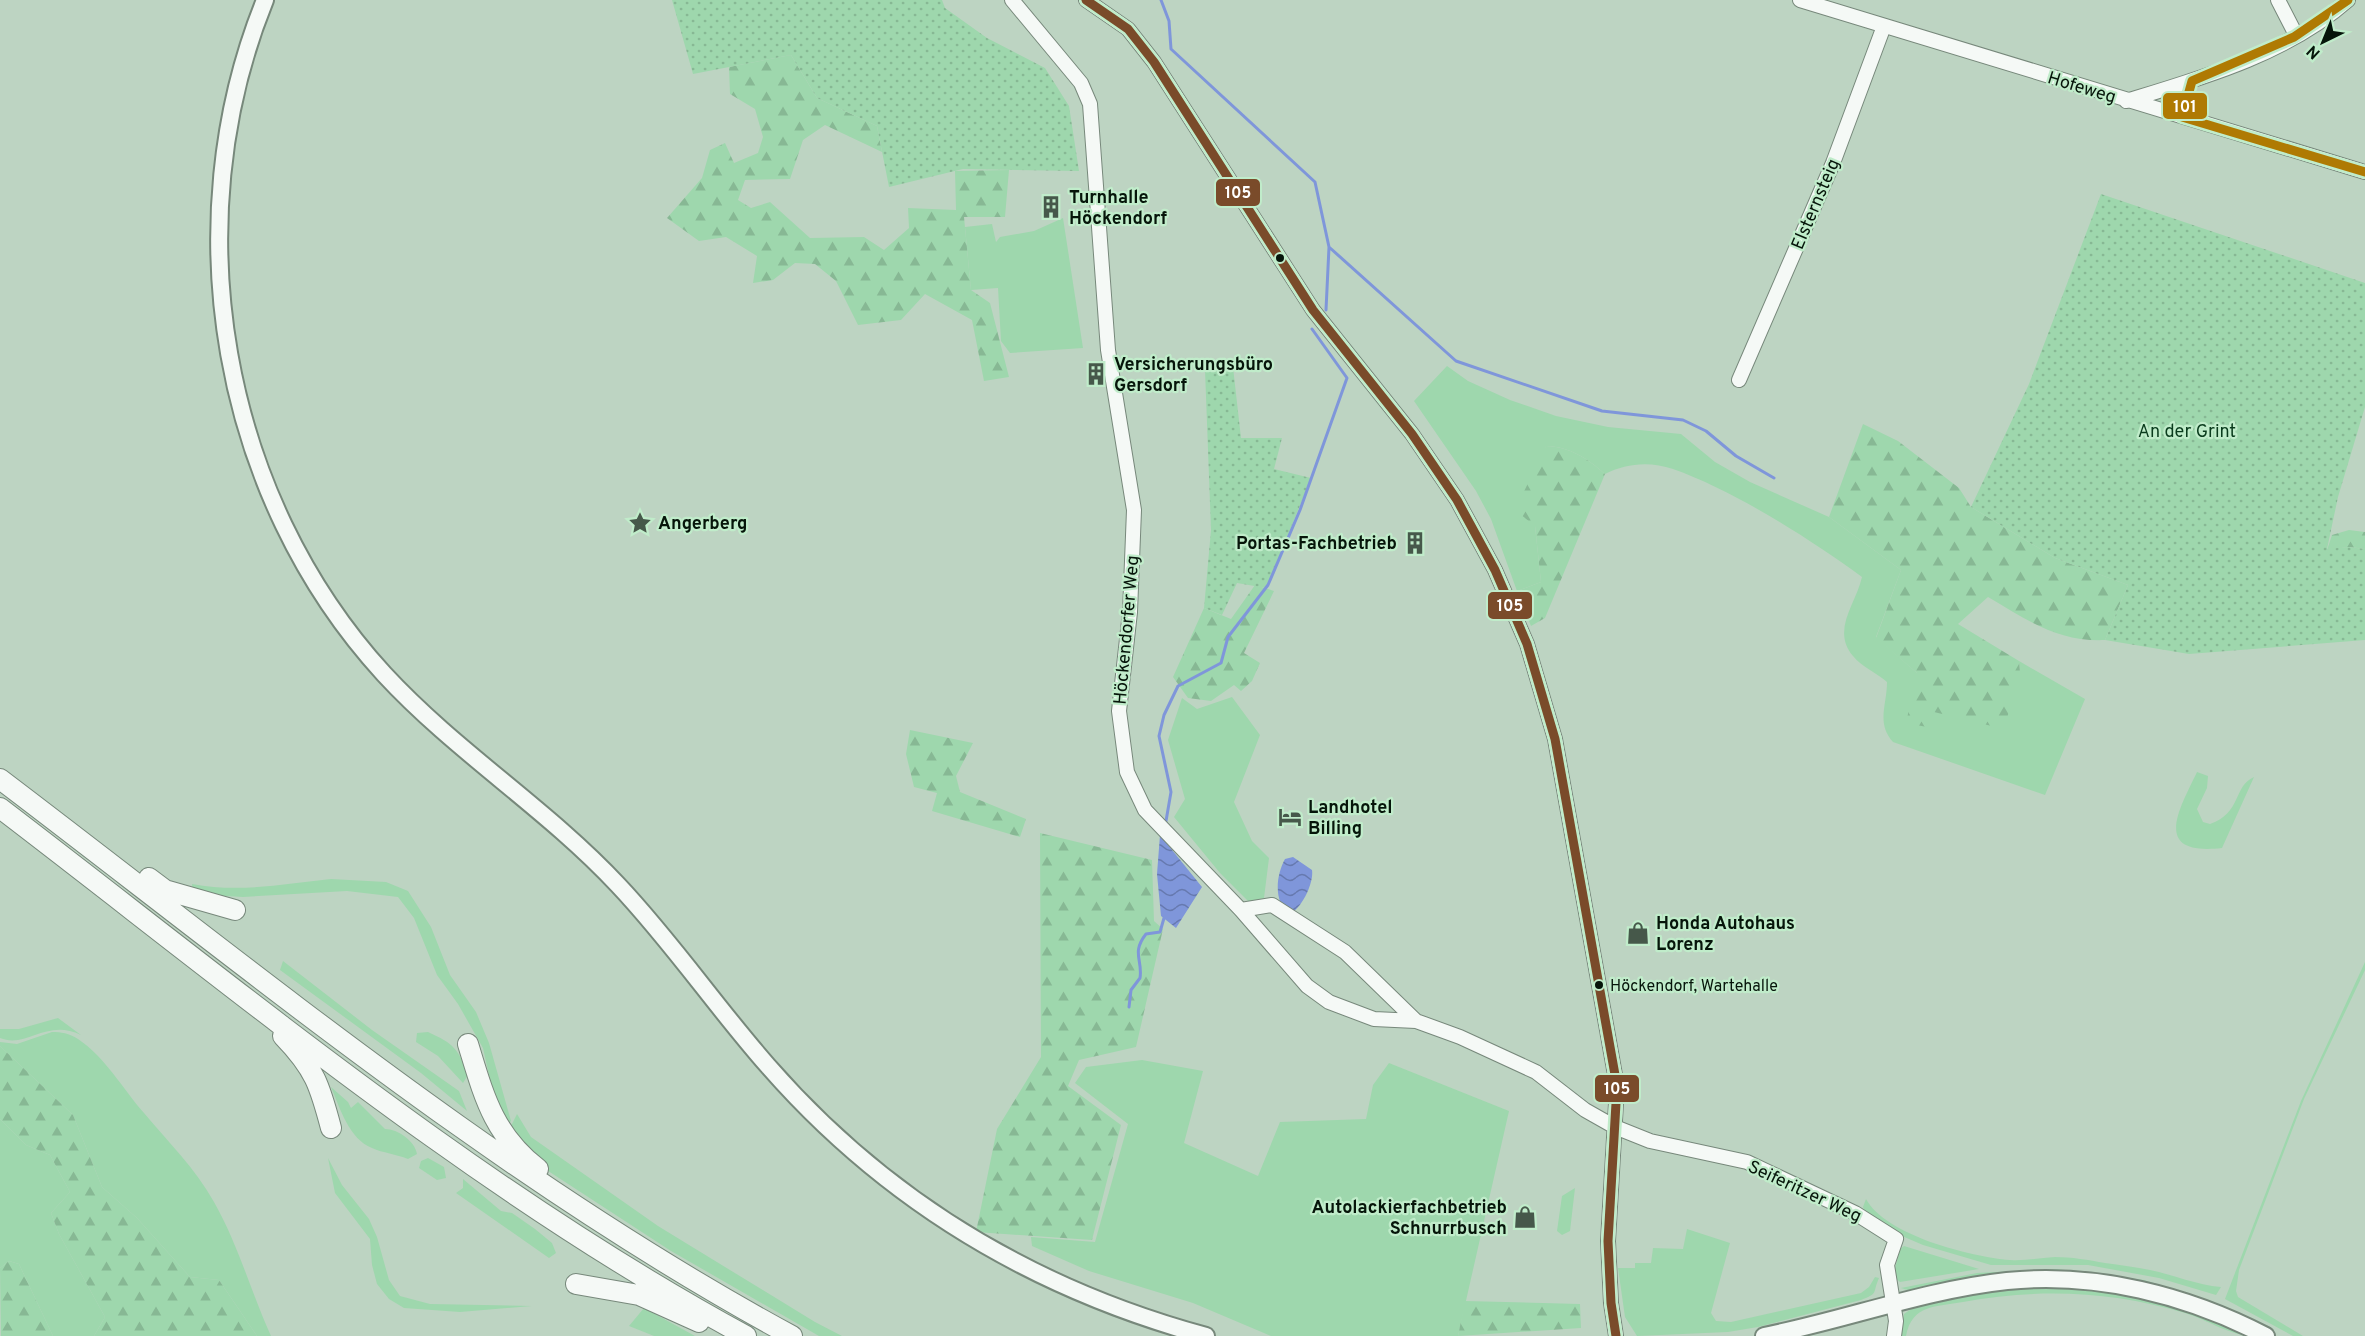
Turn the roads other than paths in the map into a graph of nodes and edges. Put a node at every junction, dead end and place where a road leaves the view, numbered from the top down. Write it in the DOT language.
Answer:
graph roads {
  1 [pos="265,0"];
  2 [pos="1012,0"];
  3 [pos="1086,0"];
  4 [pos="1800,0"];
  5 [pos="2278,0"];
  6 [pos="2348,0"];
  7 [pos="1884,26"];
  8 [pos="2296,35"];
  9 [pos="2126,101"];
  10 [pos="2365,172"];
  11 [pos="1739,380"];
  12 [pos="0,779"];
  13 [pos="0,808"];
  14 [pos="92,849"];
  15 [pos="235,910"];
  16 [pos="1240,910"];
  17 [pos="247,997"];
  18 [pos="1416,1022"];
  19 [pos="468,1044"];
  20 [pos="1615,1126"];
  21 [pos="331,1128"];
  22 [pos="572,1205"];
  23 [pos="576,1284"];
  24 [pos="1893,1304"];
  25 [pos="742,1334"];
  26 [pos="792,1336"];
  27 [pos="1206,1336"];
  28 [pos="1616,1336"];
  29 [pos="1764,1336"];
  30 [pos="1894,1336"];
  31 [pos="2266,1336"];
  1 -- 27 [label="main road"];
  2 -- 16 [label="street, Höckendorfer Weg"];
  3 -- 20 [label="street"];
  4 -- 7 [label="street, Hofeweg"];
  5 -- 8 [label="street"];
  6 -- 8 [label="street"];
  7 -- 9 [label="street, Hofeweg"];
  7 -- 11 [label="street, Elsternsteig"];
  8 -- 9 [label="street"];
  9 -- 10 [label="street, Hofeweg"];
  12 -- 14 [label="highway"];
  13 -- 17 [label="highway"];
  14 -- 15 [label="highway"];
  14 -- 22 [label="highway"];
  16 -- 18 [label="street, Höckendorfer Weg"];
  16 -- 18 [label="street"];
  17 -- 21 [label="highway"];
  17 -- 25 [label="highway"];
  18 -- 20 [label="street, Höckendorfer Weg"];
  19 -- 22 [label="highway"];
  20 -- 24 [label="street, Seiferitzer Weg"];
  20 -- 28 [label="street"];
  22 -- 26 [label="highway"];
  23 -- 25 [label="highway"];
  24 -- 29 [label="main road"];
  24 -- 30 [label="street, Seiferitzer Weg"];
  24 -- 31 [label="main road"];
}
